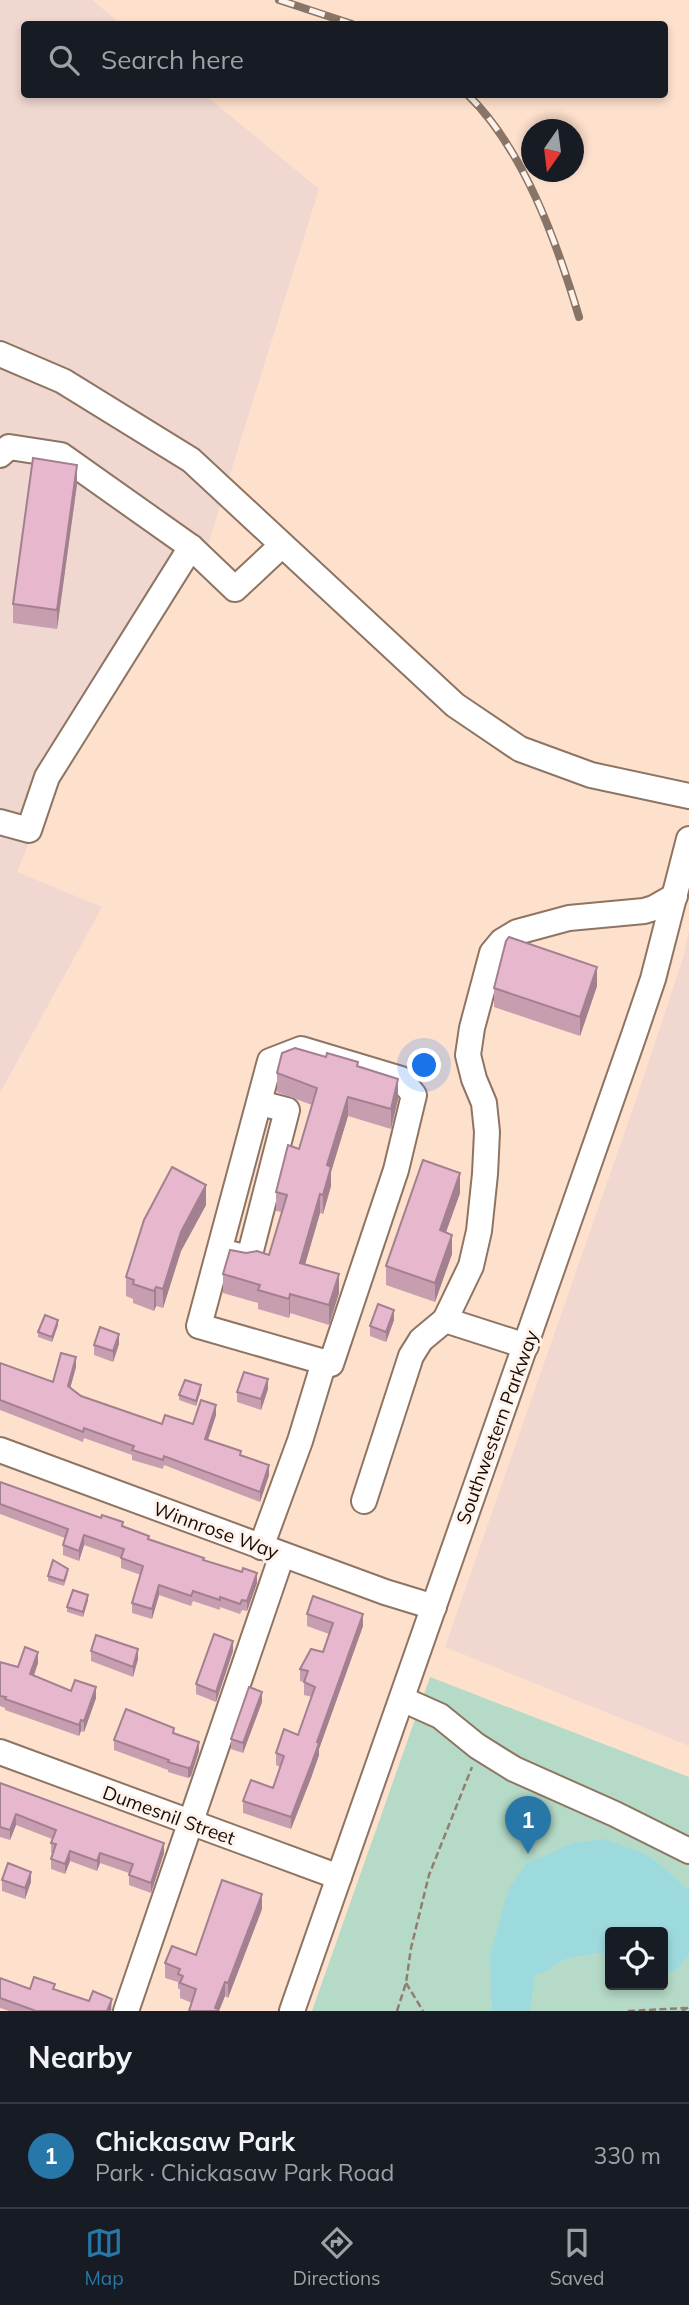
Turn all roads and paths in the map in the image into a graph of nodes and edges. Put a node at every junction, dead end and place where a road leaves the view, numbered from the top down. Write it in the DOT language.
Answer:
graph roads {
  1 [pos="0,354"];
  2 [pos="3,449"];
  3 [pos="282,545"];
  4 [pos="191,547"];
  5 [pos="689,796"];
  6 [pos="0,822"];
  7 [pos="689,839"];
  8 [pos="675,896"];
  9 [pos="445,1320"];
  10 [pos="526,1346"];
  11 [pos="324,1363"];
  12 [pos="0,1450"];
  13 [pos="364,1501"];
  14 [pos="272,1551"];
  15 [pos="434,1607"];
  16 [pos="402,1699"];
  17 [pos="483,1750"];
  18 [pos="0,1752"];
  19 [pos="191,1823"];
  20 [pos="689,1851"];
  21 [pos="339,1877"];
  22 [pos="406,1983"];
  23 [pos="686,2009"];
  24 [pos="126,2011"];
  25 [pos="292,2011"];
  26 [pos="397,2011"];
  27 [pos="424,2011"];
  28 [pos="628,2011"];
  1 -- 3 [label="street"];
  2 -- 4 [label="street"];
  3 -- 4 [label="street"];
  3 -- 5 [label="street"];
  4 -- 6 [label="street"];
  7 -- 8 [label="street, Southwestern Parkway"];
  8 -- 9 [label="street"];
  8 -- 10 [label="street, Southwestern Parkway"];
  9 -- 10 [label="street"];
  9 -- 13 [label="street"];
  10 -- 15 [label="street, Southwestern Parkway"];
  11 -- 11 [label="street"];
  11 -- 14 [label="street"];
  12 -- 14 [label="street, Winnrose Way"];
  14 -- 15 [label="street, Winnrose Way"];
  14 -- 19 [label="street"];
  15 -- 16 [label="street, Southwestern Parkway"];
  16 -- 17 [label="street"];
  16 -- 21 [label="street, Southwestern Parkway"];
  17 -- 20 [label="street"];
  17 -- 22 [label="path"];
  18 -- 19 [label="street, Dumesnil Street"];
  19 -- 21 [label="street, Dumesnil Street"];
  19 -- 24 [label="street"];
  21 -- 25 [label="street, Southwestern Parkway"];
  22 -- 26 [label="path"];
  22 -- 27 [label="path"];
  23 -- 28 [label="path"];
}
